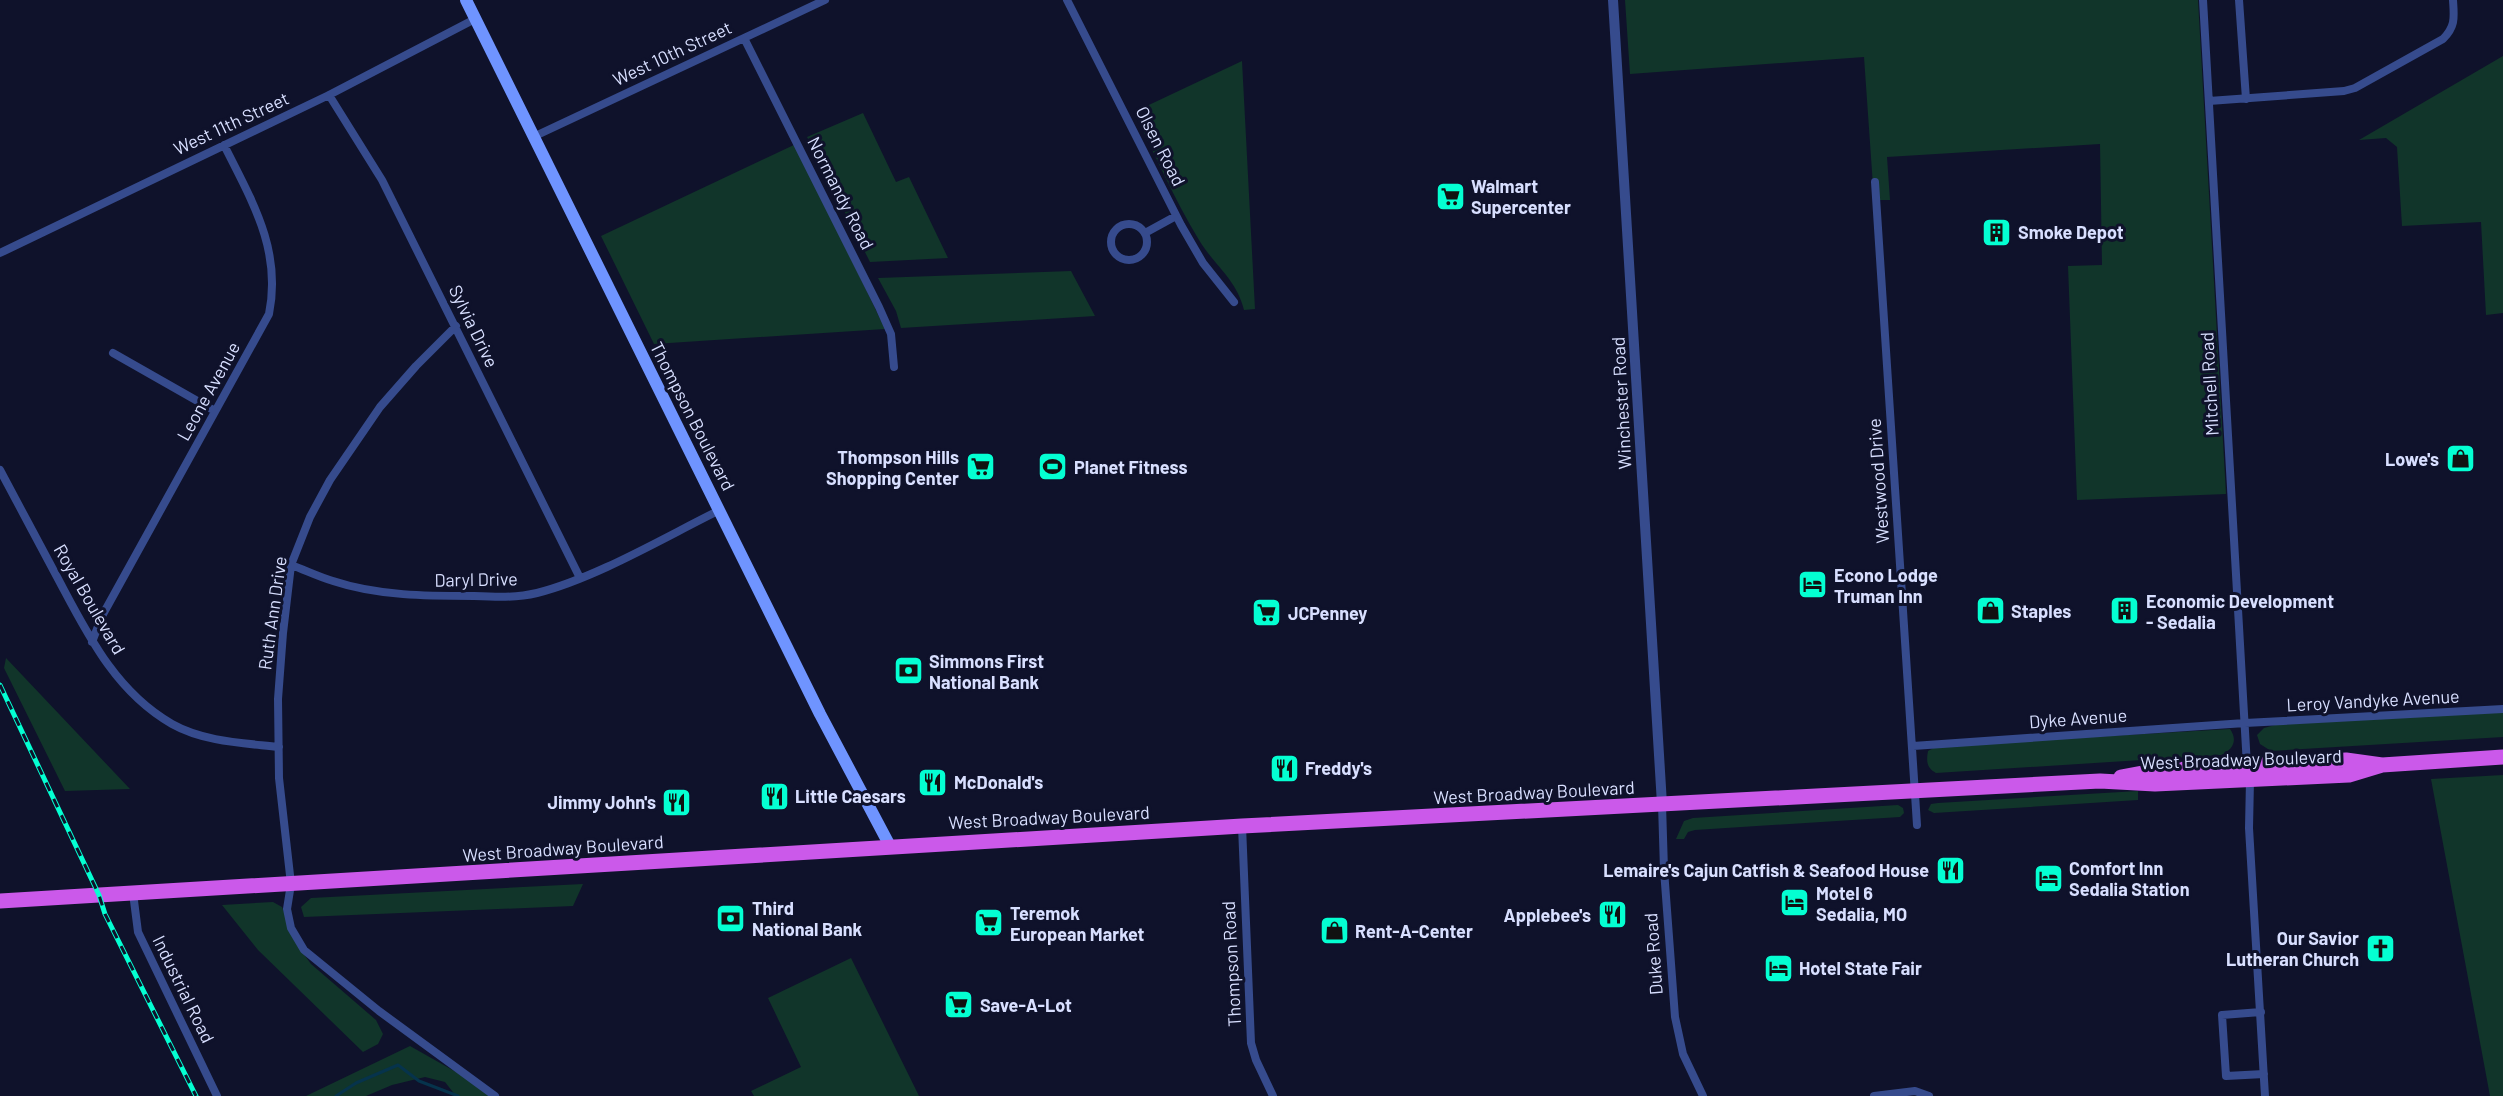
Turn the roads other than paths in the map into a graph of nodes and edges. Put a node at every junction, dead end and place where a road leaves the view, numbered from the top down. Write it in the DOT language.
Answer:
graph roads {
  1 [pos="466,0"];
  2 [pos="825,0"];
  3 [pos="1067,0"];
  4 [pos="1613,0"];
  5 [pos="2203,0"];
  6 [pos="2239,0"];
  7 [pos="2453,0"];
  8 [pos="475,19"];
  9 [pos="744,38"];
  10 [pos="329,95"];
  11 [pos="2246,99"];
  12 [pos="2209,101"];
  13 [pos="533,137"];
  14 [pos="224,145"];
  15 [pos="1875,182"];
  16 [pos="1176,216"];
  17 [pos="1145,233"];
  18 [pos="0,254"];
  19 [pos="1234,302"];
  20 [pos="456,326"];
  21 [pos="113,353"];
  22 [pos="894,367"];
  23 [pos="215,411"];
  24 [pos="0,470"];
  25 [pos="720,510"];
  26 [pos="291,565"];
  27 [pos="580,578"];
  28 [pos="92,642"];
  29 [pos="2503,709"];
  30 [pos="2245,723"];
  31 [pos="1912,746"];
  32 [pos="279,747"];
  33 [pos="2503,757"];
  34 [pos="2248,773"];
  35 [pos="1916,790"];
  36 [pos="1662,804"];
  37 [pos="1917,825"];
  38 [pos="1242,826"];
  39 [pos="890,846"];
  40 [pos="291,885"];
  41 [pos="133,893"];
  42 [pos="0,901"];
  43 [pos="2261,1011"];
  44 [pos="2264,1074"];
  45 [pos="217,1096"];
  46 [pos="495,1096"];
  47 [pos="1273,1096"];
  48 [pos="1703,1096"];
  49 [pos="1874,1096"];
  50 [pos="1929,1096"];
  51 [pos="2265,1096"];
  1 -- 8 [label="main road, Thompson Boulevard"];
  2 -- 9 [label="street, West 10th Street"];
  3 -- 16 [label="street, Olsen Road"];
  4 -- 36 [label="street, Winchester Road"];
  5 -- 12 [label="street, Mitchell Road"];
  6 -- 11 [label="street"];
  7 -- 11 [label="street"];
  8 -- 10 [label="street, West 11th Street"];
  8 -- 13 [label="main road, Thompson Boulevard"];
  9 -- 13 [label="street, West 10th Street"];
  9 -- 22 [label="street, Normandy Road"];
  10 -- 14 [label="street, West 11th Street"];
  10 -- 20 [label="street, Sylvia Drive"];
  11 -- 12 [label="street"];
  12 -- 30 [label="street, Mitchell Road"];
  13 -- 25 [label="main road, Thompson Boulevard"];
  14 -- 18 [label="street, West 11th Street"];
  14 -- 23 [label="street, Leone Avenue"];
  15 -- 31 [label="street, Westwood Drive"];
  16 -- 17 [label="street"];
  16 -- 19 [label="street, Olsen Road"];
  17 -- 17 [label="street"];
  20 -- 26 [label="street, Ruth Ann Drive"];
  20 -- 27 [label="street, Sylvia Drive"];
  21 -- 23 [label="street"];
  23 -- 28 [label="street, Leone Avenue"];
  24 -- 28 [label="street, Royal Boulevard"];
  25 -- 27 [label="street, Daryl Drive"];
  25 -- 39 [label="main road, Thompson Boulevard"];
  26 -- 27 [label="street, Daryl Drive"];
  26 -- 32 [label="street, Ruth Ann Drive"];
  28 -- 32 [label="street, Royal Boulevard"];
  29 -- 30 [label="street, Leroy Vandyke Avenue"];
  30 -- 31 [label="street, Dyke Avenue"];
  30 -- 34 [label="street, Mitchell Road"];
  31 -- 35 [label="street, Westwood Drive"];
  32 -- 40 [label="street, Ruth Ann Drive"];
  33 -- 34 [label="highway, West Broadway Boulevard"];
  34 -- 35 [label="highway, West Broadway Boulevard"];
  34 -- 43 [label="street, Mitchell Road"];
  35 -- 36 [label="highway, West Broadway Boulevard"];
  35 -- 37 [label="street, Westwood Drive"];
  36 -- 38 [label="highway, West Broadway Boulevard"];
  36 -- 48 [label="street, Duke Road"];
  38 -- 39 [label="highway, West Broadway Boulevard"];
  38 -- 47 [label="street, Thompson Road"];
  39 -- 40 [label="highway, West Broadway Boulevard"];
  40 -- 41 [label="highway, West Broadway Boulevard"];
  40 -- 46 [label="street, Ruth Ann Drive"];
  41 -- 42 [label="highway, West Broadway Boulevard"];
  41 -- 45 [label="street, Industrial Road"];
  43 -- 44 [label="street, Mitchell Road"];
  43 -- 44 [label="street"];
  44 -- 51 [label="street, Mitchell Road"];
  49 -- 50 [label="street"];
}
